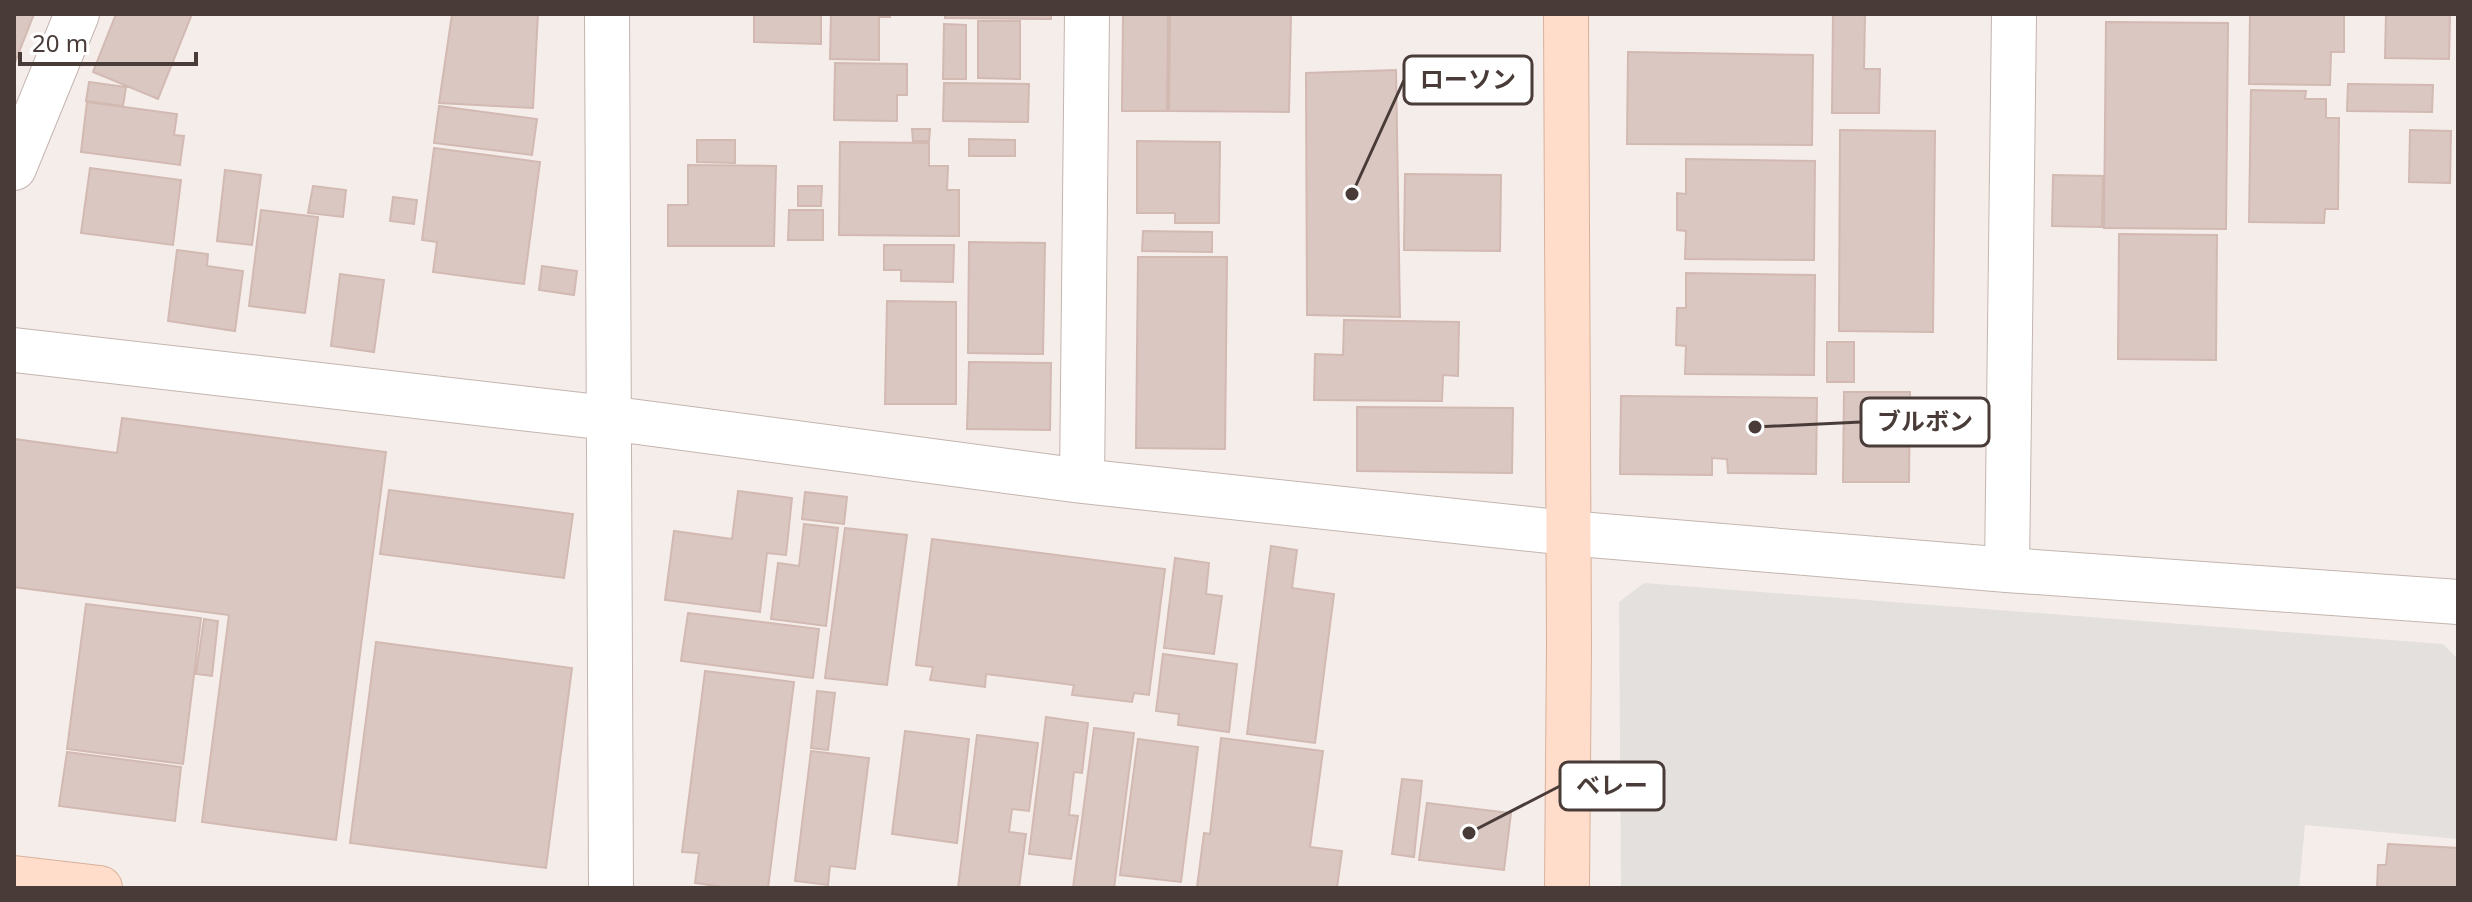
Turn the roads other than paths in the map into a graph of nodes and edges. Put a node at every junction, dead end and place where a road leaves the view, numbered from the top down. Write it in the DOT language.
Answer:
graph roads {
  1 [pos="77,14"];
  2 [pos="607,14"];
  3 [pos="1087,14"];
  4 [pos="1566,14"];
  5 [pos="2014,14"];
  6 [pos="14,168"];
  7 [pos="14,350"];
  8 [pos="608,418"];
  9 [pos="1082,481"];
  10 [pos="1567,533"];
  11 [pos="2007,570"];
  12 [pos="2458,602"];
  13 [pos="14,878"];
  14 [pos="100,888"];
  15 [pos="611,888"];
  16 [pos="1567,888"];
  1 -- 6 [label="street"];
  2 -- 8 [label="street"];
  3 -- 9 [label="street"];
  4 -- 10 [label="street"];
  5 -- 11 [label="street"];
  7 -- 8 [label="street"];
  8 -- 9 [label="street"];
  8 -- 15 [label="street"];
  9 -- 10 [label="street"];
  10 -- 11 [label="street"];
  10 -- 16 [label="street"];
  11 -- 12 [label="street"];
  13 -- 14 [label="street"];
}
